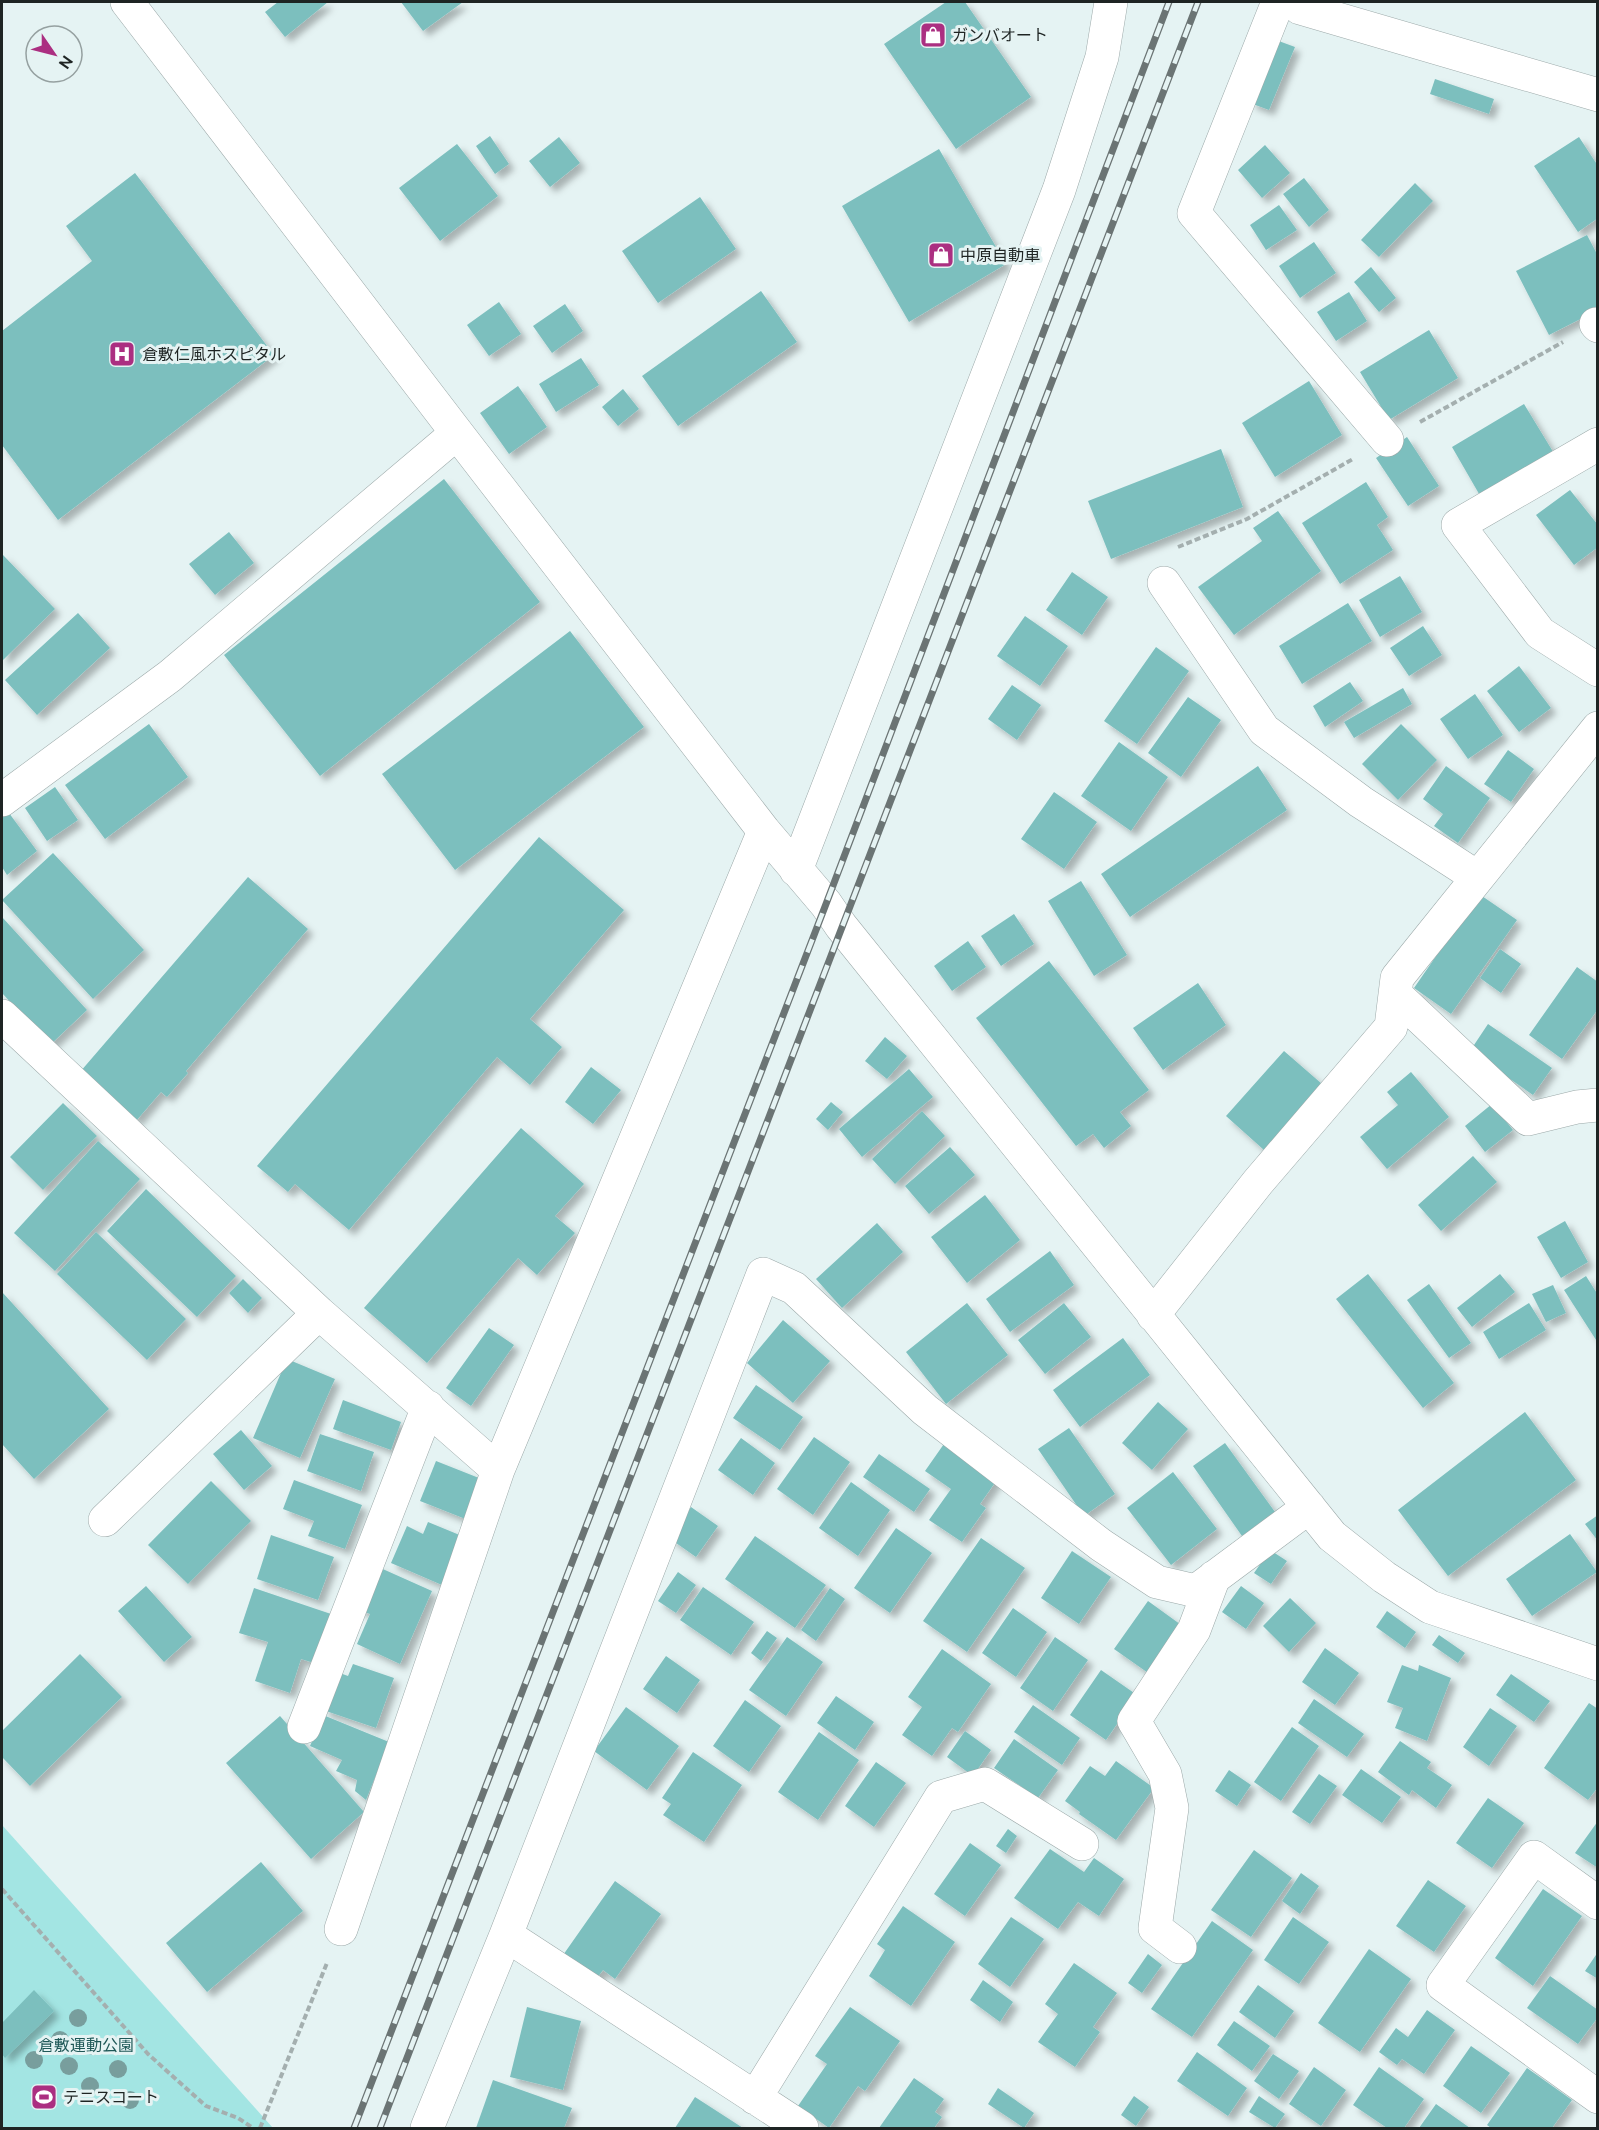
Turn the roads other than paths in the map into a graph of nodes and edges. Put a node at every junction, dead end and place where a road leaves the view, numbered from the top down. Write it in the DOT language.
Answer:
graph roads {
  1 [pos="128,2"];
  2 [pos="1111,2"];
  3 [pos="1278,2"];
  4 [pos="1296,2"];
  5 [pos="1598,95"];
  6 [pos="457,433"];
  7 [pos="1387,440"];
  8 [pos="1598,444"];
  9 [pos="1164,583"];
  10 [pos="1598,670"];
  11 [pos="1598,728"];
  12 [pos="2,800"];
  13 [pos="764,831"];
  14 [pos="795,870"];
  15 [pos="1477,876"];
  16 [pos="1395,994"];
  17 [pos="2,1016"];
  18 [pos="1598,1105"];
  19 [pos="319,1313"];
  20 [pos="1153,1315"];
  21 [pos="428,1407"];
  22 [pos="498,1470"];
  23 [pos="1309,1507"];
  24 [pos="105,1520"];
  25 [pos="1214,1577"];
  26 [pos="1598,1664"];
  27 [pos="304,1727"];
  28 [pos="1082,1844"];
  29 [pos="1598,1903"];
  30 [pos="341,1929"];
  31 [pos="506,1935"];
  32 [pos="1180,1947"];
  33 [pos="1598,2097"];
  34 [pos="755,2098"];
  35 [pos="427,2128"];
  36 [pos="802,2128"];
  1 -- 6 [label="street"];
  2 -- 14 [label="street"];
  3 -- 7 [label="street"];
  4 -- 5 [label="street"];
  6 -- 12 [label="street"];
  6 -- 13 [label="street"];
  8 -- 10 [label="street"];
  9 -- 15 [label="street"];
  11 -- 15 [label="street"];
  13 -- 14 [label="street"];
  13 -- 22 [label="street"];
  14 -- 20 [label="street"];
  15 -- 16 [label="street"];
  16 -- 18 [label="street"];
  16 -- 20 [label="street"];
  17 -- 19 [label="street"];
  19 -- 21 [label="street"];
  19 -- 24 [label="street"];
  20 -- 23 [label="street"];
  21 -- 22 [label="street"];
  21 -- 27 [label="street"];
  22 -- 30 [label="street"];
  23 -- 25 [label="street"];
  23 -- 26 [label="street"];
  25 -- 31 [label="street"];
  25 -- 32 [label="street"];
  28 -- 34 [label="street"];
  29 -- 33 [label="street"];
  31 -- 34 [label="street"];
  31 -- 35 [label="street"];
  34 -- 36 [label="street"];
}
